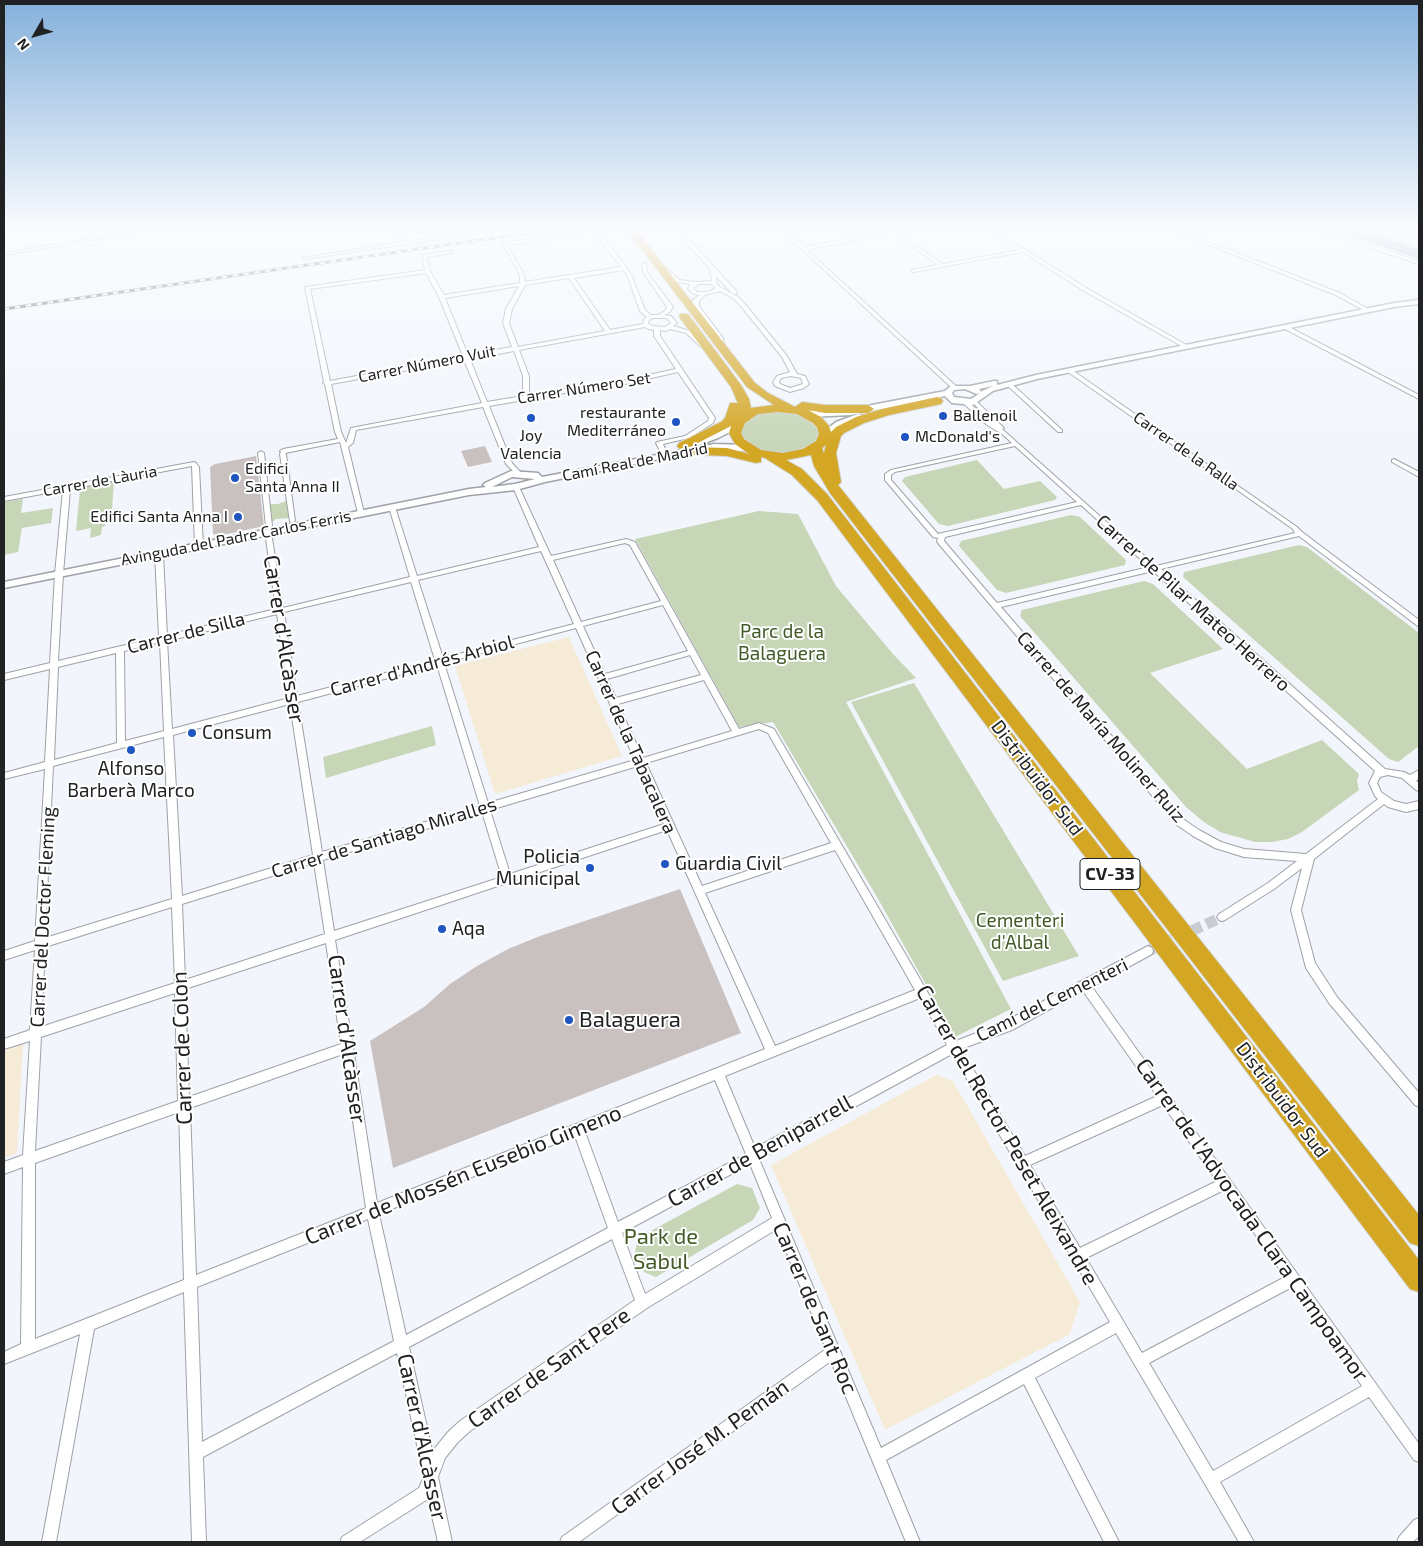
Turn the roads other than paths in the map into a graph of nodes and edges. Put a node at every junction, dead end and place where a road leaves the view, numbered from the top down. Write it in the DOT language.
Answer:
graph roads {
  1 [pos="311,302"];
  2 [pos="444,302"];
  3 [pos="513,302"];
  4 [pos="588,302"];
  5 [pos="640,302"];
  6 [pos="667,302"];
  7 [pos="677,302"];
  8 [pos="684,302"];
  9 [pos="696,302"];
  10 [pos="859,302"];
  11 [pos="1108,302"];
  12 [pos="1354,302"];
  13 [pos="1400,302"];
  14 [pos="1419,302"];
  15 [pos="742,304"];
  16 [pos="1394,306"];
  17 [pos="1369,310"];
  18 [pos="660,316"];
  19 [pos="650,317"];
  20 [pos="645,325"];
  21 [pos="669,328"];
  22 [pos="1287,328"];
  23 [pos="657,329"];
  24 [pos="608,331"];
  25 [pos="721,344"];
  26 [pos="514,347"];
  27 [pos="1187,347"];
  28 [pos="711,351"];
  29 [pos="466,356"];
  30 [pos="681,370"];
  31 [pos="1070,370"];
  32 [pos="794,374"];
  33 [pos="736,375"];
  34 [pos="1036,377"];
  35 [pos="326,383"];
  36 [pos="1010,385"];
  37 [pos="970,388"];
  38 [pos="951,390"];
  39 [pos="526,397"];
  40 [pos="1419,397"];
  41 [pos="978,398"];
  42 [pos="937,401"];
  43 [pos="955,401"];
  44 [pos="966,403"];
  45 [pos="486,404"];
  46 [pos="791,409"];
  47 [pos="868,409"];
  48 [pos="808,414"];
  49 [pos="742,420"];
  50 [pos="1060,431"];
  51 [pos="1004,433"];
  52 [pos="820,440"];
  53 [pos="343,443"];
  54 [pos="1016,444"];
  55 [pos="748,448"];
  56 [pos="684,449"];
  57 [pos="663,451"];
  58 [pos="261,454"];
  59 [pos="770,456"];
  60 [pos="1394,461"];
  61 [pos="509,464"];
  62 [pos="1419,475"];
  63 [pos="514,480"];
  64 [pos="67,487"];
  65 [pos="829,494"];
  66 [pos="4,499"];
  67 [pos="1082,503"];
  68 [pos="392,507"];
  69 [pos="362,513"];
  70 [pos="292,522"];
  71 [pos="268,529"];
  72 [pos="1300,534"];
  73 [pos="942,536"];
  74 [pos="200,546"];
  75 [pos="543,548"];
  76 [pos="159,554"];
  77 [pos="548,559"];
  78 [pos="1154,568"];
  79 [pos="59,574"];
  80 [pos="415,578"];
  81 [pos="4,585"];
  82 [pos="666,602"];
  83 [pos="996,606"];
  84 [pos="280,610"];
  85 [pos="1419,624"];
  86 [pos="578,625"];
  87 [pos="163,638"];
  88 [pos="120,649"];
  89 [pos="693,652"];
  90 [pos="440,660"];
  91 [pos="54,665"];
  92 [pos="706,676"];
  93 [pos="4,677"];
  94 [pos="602,678"];
  95 [pos="294,699"];
  96 [pos="613,702"];
  97 [pos="766,728"];
  98 [pos="168,732"];
  99 [pos="737,732"];
  100 [pos="121,744"];
  101 [pos="640,762"];
  102 [pos="51,763"];
  103 [pos="1382,772"];
  104 [pos="1419,773"];
  105 [pos="4,776"];
  106 [pos="1411,780"];
  107 [pos="1419,788"];
  108 [pos="1384,799"];
  109 [pos="1419,806"];
  110 [pos="486,808"];
  111 [pos="669,826"];
  112 [pos="837,845"];
  113 [pos="319,857"];
  114 [pos="1309,858"];
  115 [pos="507,878"];
  116 [pos="698,891"];
  117 [pos="178,901"];
  118 [pos="1222,917"];
  119 [pos="331,937"];
  120 [pos="41,944"];
  121 [pos="1148,952"];
  122 [pos="4,955"];
  123 [pos="180,985"];
  124 [pos="1085,986"];
  125 [pos="922,992"];
  126 [pos="37,1033"];
  127 [pos="4,1044"];
  128 [pos="348,1046"];
  129 [pos="954,1047"];
  130 [pos="772,1052"];
  131 [pos="718,1073"];
  132 [pos="1165,1098"];
  133 [pos="1419,1101"];
  134 [pos="184,1105"];
  135 [pos="578,1129"];
  136 [pos="752,1155"];
  137 [pos="30,1158"];
  138 [pos="1022,1162"];
  139 [pos="4,1168"];
  140 [pos="1226,1183"];
  141 [pos="372,1211"];
  142 [pos="779,1221"];
  143 [pos="616,1230"];
  144 [pos="1419,1234"];
  145 [pos="1078,1256"];
  146 [pos="1294,1279"];
  147 [pos="1419,1280"];
  148 [pos="190,1284"];
  149 [pos="642,1302"];
  150 [pos="88,1324"];
  151 [pos="1118,1325"];
  152 [pos="402,1343"];
  153 [pos="28,1348"];
  154 [pos="834,1351"];
  155 [pos="4,1358"];
  156 [pos="1140,1361"];
  157 [pos="1026,1376"];
  158 [pos="1372,1388"];
  159 [pos="196,1453"];
  160 [pos="1419,1455"];
  161 [pos="878,1457"];
  162 [pos="431,1475"];
  163 [pos="1210,1480"];
  164 [pos="1419,1525"];
  165 [pos="49,1542"];
  166 [pos="199,1542"];
  167 [pos="347,1542"];
  168 [pos="445,1542"];
  169 [pos="567,1542"];
  170 [pos="913,1542"];
  171 [pos="1112,1542"];
  172 [pos="1247,1542"];
  173 [pos="1404,1542"];
  1 -- 35 [label="street"];
  2 -- 29 [label="street"];
  3 -- 26 [label="street"];
  4 -- 24 [label="street"];
  5 -- 19 [label="street"];
  6 -- 18 [label="street"];
  7 -- 28 [label="highway"];
  8 -- 25 [label="highway"];
  9 -- 25 [label="street"];
  10 -- 38 [label="street"];
  11 -- 27 [label="street"];
  12 -- 17 [label="street"];
  13 -- 16 [label="street"];
  14 -- 16 [label="street"];
  15 -- 32 [label="street"];
  16 -- 17 [label="street"];
  17 -- 22 [label="street"];
  18 -- 19 [label="street"];
  18 -- 21 [label="street"];
  19 -- 20 [label="street"];
  20 -- 23 [label="street"];
  20 -- 24 [label="street, Carrer Número Vuit"];
  21 -- 23 [label="street"];
  21 -- 28 [label="street"];
  22 -- 27 [label="street"];
  22 -- 40 [label="street"];
  23 -- 30 [label="street"];
  24 -- 26 [label="street, Carrer Número Vuit"];
  25 -- 33 [label="highway"];
  26 -- 29 [label="street, Carrer Número Vuit"];
  26 -- 39 [label="street"];
  27 -- 31 [label="street"];
  28 -- 33 [label="highway"];
  29 -- 35 [label="street, Carrer Número Vuit"];
  29 -- 45 [label="street"];
  30 -- 39 [label="street, Carrer Número Set"];
  30 -- 57 [label="street"];
  31 -- 34 [label="street"];
  31 -- 72 [label="street, Carrer de la Ralla"];
  32 -- 32 [label="street"];
  33 -- 46 [label="highway"];
  33 -- 47 [label="highway"];
  33 -- 49 [label="highway"];
  33 -- 56 [label="highway"];
  34 -- 36 [label="street"];
  34 -- 37 [label="street"];
  35 -- 53 [label="street"];
  36 -- 41 [label="street"];
  36 -- 50 [label="street"];
  37 -- 38 [label="street"];
  37 -- 41 [label="street"];
  38 -- 43 [label="street"];
  38 -- 47 [label="street"];
  39 -- 45 [label="street, Carrer Número Set"];
  41 -- 44 [label="street"];
  41 -- 51 [label="street, Carrer de Pilar Mateo Herrero"];
  42 -- 43 [label="street"];
  42 -- 52 [label="street"];
  42 -- 65 [label="highway"];
  43 -- 44 [label="street"];
  44 -- 51 [label="street, Carrer de Pilar Mateo Herrero"];
  45 -- 53 [label="street, Carrer Número Set"];
  45 -- 61 [label="street"];
  46 -- 48 [label="highway"];
  46 -- 49 [label="highway"];
  47 -- 48 [label="street"];
  48 -- 52 [label="highway, CV-33"];
  49 -- 55 [label="highway"];
  49 -- 56 [label="street, Camí Real de Madrid"];
  51 -- 54 [label="street, Carrer de Pilar Mateo Herrero"];
  52 -- 59 [label="highway, CV-33"];
  52 -- 65 [label="highway, Distribuïdor Sud / CV-33"];
  53 -- 69 [label="street"];
  53 -- 70 [label="street"];
  54 -- 67 [label="street, Carrer de Pilar Mateo Herrero"];
  54 -- 73 [label="street, Carrer de María Moliner Ruiz"];
  55 -- 56 [label="street, Camí Real de Madrid"];
  55 -- 59 [label="highway, CV-33"];
  56 -- 57 [label="street, Camí Real de Madrid"];
  56 -- 63 [label="street, Camí Real de Madrid"];
  56 -- 65 [label="highway"];
  57 -- 63 [label="street, Camí Real de Madrid"];
  58 -- 71 [label="street, Carrer d'Alcàsser"];
  59 -- 65 [label="highway, Distribuïdor Sud / CV-33"];
  60 -- 62 [label="street"];
  61 -- 63 [label="street"];
  61 -- 63 [label="street"];
  63 -- 68 [label="street, Avinguda del Padre Carlos Ferris"];
  63 -- 75 [label="street, Carrer de la Tabacalera"];
  64 -- 66 [label="street, Carrer de Làuria"];
  64 -- 74 [label="street, Carrer de Làuria"];
  64 -- 79 [label="street, Carrer del Doctor Fleming"];
  65 -- 144 [label="highway, Distribuïdor Sud / CV-33"];
  65 -- 147 [label="highway, Distribuïdor Sud / CV-33"];
  67 -- 73 [label="street"];
  67 -- 78 [label="street, Carrer de Pilar Mateo Herrero"];
  68 -- 69 [label="street, Avinguda del Padre Carlos Ferris"];
  68 -- 80 [label="street"];
  69 -- 71 [label="street, Avinguda del Padre Carlos Ferris"];
  71 -- 74 [label="street, Avinguda del Padre Carlos Ferris"];
  71 -- 84 [label="street, Carrer d'Alcàsser"];
  72 -- 78 [label="street"];
  72 -- 85 [label="street, Carrer de la Ralla"];
  73 -- 83 [label="street, Carrer de María Moliner Ruiz"];
  74 -- 76 [label="street, Avinguda del Padre Carlos Ferris"];
  75 -- 77 [label="street, Carrer de la Tabacalera"];
  75 -- 80 [label="street, Carrer de Silla"];
  76 -- 79 [label="street, Avinguda del Padre Carlos Ferris"];
  76 -- 87 [label="street, Carrer de Colon"];
  77 -- 82 [label="street"];
  77 -- 86 [label="street, Carrer de la Tabacalera"];
  78 -- 83 [label="street"];
  78 -- 103 [label="street, Carrer de Pilar Mateo Herrero"];
  79 -- 81 [label="street, Avinguda del Padre Carlos Ferris"];
  79 -- 91 [label="street, Carrer del Doctor Fleming"];
  80 -- 84 [label="street, Carrer de Silla"];
  80 -- 90 [label="street"];
  82 -- 86 [label="street, Carrer d'Andrés Arbiol"];
  82 -- 89 [label="street"];
  83 -- 114 [label="street, Carrer de María Moliner Ruiz"];
  84 -- 87 [label="street, Carrer de Silla"];
  84 -- 95 [label="street, Carrer d'Alcàsser"];
  86 -- 90 [label="street, Carrer d'Andrés Arbiol"];
  86 -- 94 [label="street, Carrer de la Tabacalera"];
  87 -- 88 [label="street, Carrer de Silla"];
  87 -- 98 [label="street, Carrer de Colon"];
  88 -- 91 [label="street, Carrer de Silla"];
  88 -- 100 [label="street"];
  89 -- 92 [label="street"];
  89 -- 94 [label="street"];
  90 -- 95 [label="street, Carrer d'Andrés Arbiol"];
  90 -- 110 [label="street"];
  91 -- 93 [label="street, Carrer de Silla"];
  91 -- 102 [label="street, Carrer del Doctor Fleming"];
  92 -- 96 [label="street"];
  92 -- 99 [label="street"];
  94 -- 96 [label="street, Carrer de la Tabacalera"];
  95 -- 98 [label="street, Carrer d'Andrés Arbiol"];
  95 -- 113 [label="street, Carrer d'Alcàsser"];
  96 -- 101 [label="street, Carrer de la Tabacalera"];
  97 -- 99 [label="street, Carrer de Santiago Miralles"];
  97 -- 112 [label="street, Carrer del Rector Peset Aleixandre"];
  98 -- 100 [label="street, Carrer d'Andrés Arbiol"];
  98 -- 117 [label="street, Carrer de Colon"];
  99 -- 101 [label="street, Carrer de Santiago Miralles"];
  100 -- 102 [label="street, Carrer d'Andrés Arbiol"];
  101 -- 110 [label="street, Carrer de Santiago Miralles"];
  101 -- 111 [label="street, Carrer de la Tabacalera"];
  102 -- 105 [label="street, Carrer d'Andrés Arbiol"];
  102 -- 120 [label="street, Carrer del Doctor Fleming"];
  103 -- 106 [label="street"];
  103 -- 108 [label="street"];
  104 -- 106 [label="street"];
  106 -- 107 [label="street"];
  108 -- 109 [label="street"];
  108 -- 114 [label="street"];
  110 -- 113 [label="street, Carrer de Santiago Miralles"];
  110 -- 115 [label="street"];
  111 -- 115 [label="street"];
  111 -- 116 [label="street, Carrer de la Tabacalera"];
  112 -- 116 [label="street"];
  112 -- 125 [label="street, Carrer del Rector Peset Aleixandre"];
  113 -- 117 [label="street, Carrer de Santiago Miralles"];
  113 -- 119 [label="street, Carrer d'Alcàsser"];
  114 -- 118 [label="street"];
  114 -- 133 [label="street"];
  115 -- 119 [label="street"];
  116 -- 130 [label="street, Carrer de la Tabacalera"];
  117 -- 120 [label="street, Carrer de Santiago Miralles"];
  117 -- 123 [label="street, Carrer de Colon"];
  119 -- 123 [label="street"];
  119 -- 128 [label="street, Carrer d'Alcàsser"];
  120 -- 122 [label="street, Carrer de Santiago Miralles"];
  120 -- 126 [label="street, Carrer del Doctor Fleming"];
  121 -- 124 [label="street, Camí del Cementeri"];
  123 -- 126 [label="street"];
  123 -- 134 [label="street, Carrer de Colon"];
  124 -- 129 [label="street, Camí del Cementeri"];
  124 -- 132 [label="street, Carrer de l'Advocada Clara Campoamor"];
  125 -- 129 [label="street, Carrer del Rector Peset Aleixandre"];
  125 -- 130 [label="street, Carrer de Mossén Eusebio Gimeno"];
  126 -- 127 [label="street"];
  126 -- 137 [label="street, Carrer del Doctor Fleming"];
  128 -- 134 [label="street"];
  128 -- 141 [label="street, Carrer d'Alcàsser"];
  129 -- 136 [label="street, Carrer de Beniparrell"];
  129 -- 138 [label="street, Carrer del Rector Peset Aleixandre"];
  130 -- 131 [label="street, Carrer de Mossén Eusebio Gimeno"];
  131 -- 135 [label="street, Carrer de Mossén Eusebio Gimeno"];
  131 -- 136 [label="street, Carrer de Sant Roc"];
  132 -- 138 [label="street"];
  132 -- 140 [label="street, Carrer de l'Advocada Clara Campoamor"];
  134 -- 137 [label="street"];
  134 -- 148 [label="street, Carrer de Colon"];
  135 -- 141 [label="street, Carrer de Mossén Eusebio Gimeno"];
  135 -- 143 [label="street"];
  136 -- 142 [label="street, Carrer de Sant Roc"];
  136 -- 143 [label="street, Carrer de Beniparrell"];
  137 -- 139 [label="street"];
  137 -- 153 [label="street, Carrer del Doctor Fleming"];
  138 -- 145 [label="street, Carrer del Rector Peset Aleixandre"];
  140 -- 145 [label="street"];
  140 -- 146 [label="street, Carrer de l'Advocada Clara Campoamor"];
  141 -- 148 [label="street, Carrer de Mossén Eusebio Gimeno"];
  141 -- 152 [label="street, Carrer d'Alcàsser"];
  142 -- 149 [label="street, Carrer de Sant Pere"];
  142 -- 154 [label="street, Carrer de Sant Roc"];
  143 -- 149 [label="street"];
  143 -- 152 [label="street, Carrer de Beniparrell"];
  145 -- 151 [label="street, Carrer del Rector Peset Aleixandre"];
  146 -- 156 [label="street"];
  146 -- 158 [label="street, Carrer de l'Advocada Clara Campoamor"];
  148 -- 150 [label="street, Carrer de Mossén Eusebio Gimeno"];
  148 -- 159 [label="street, Carrer de Colon"];
  149 -- 162 [label="street, Carrer de Sant Pere"];
  150 -- 153 [label="street, Carrer de Mossén Eusebio Gimeno"];
  150 -- 165 [label="street"];
  151 -- 156 [label="street, Carrer del Rector Peset Aleixandre"];
  151 -- 157 [label="street"];
  152 -- 159 [label="street, Carrer de Beniparrell"];
  152 -- 162 [label="street, Carrer d'Alcàsser"];
  153 -- 155 [label="street, Carrer de Mossén Eusebio Gimeno"];
  154 -- 161 [label="street, Carrer de Sant Roc"];
  154 -- 169 [label="street, Carrer José M. Pemán"];
  156 -- 163 [label="street, Carrer del Rector Peset Aleixandre"];
  157 -- 161 [label="street"];
  157 -- 171 [label="street"];
  158 -- 160 [label="street, Carrer de l'Advocada Clara Campoamor"];
  158 -- 163 [label="street"];
  159 -- 166 [label="street, Carrer de Colon"];
  161 -- 170 [label="street, Carrer de Sant Roc"];
  162 -- 167 [label="street, Carrer de Sant Pere"];
  162 -- 168 [label="street, Carrer d'Alcàsser"];
  163 -- 172 [label="street, Carrer del Rector Peset Aleixandre"];
  164 -- 173 [label="street"];
}
